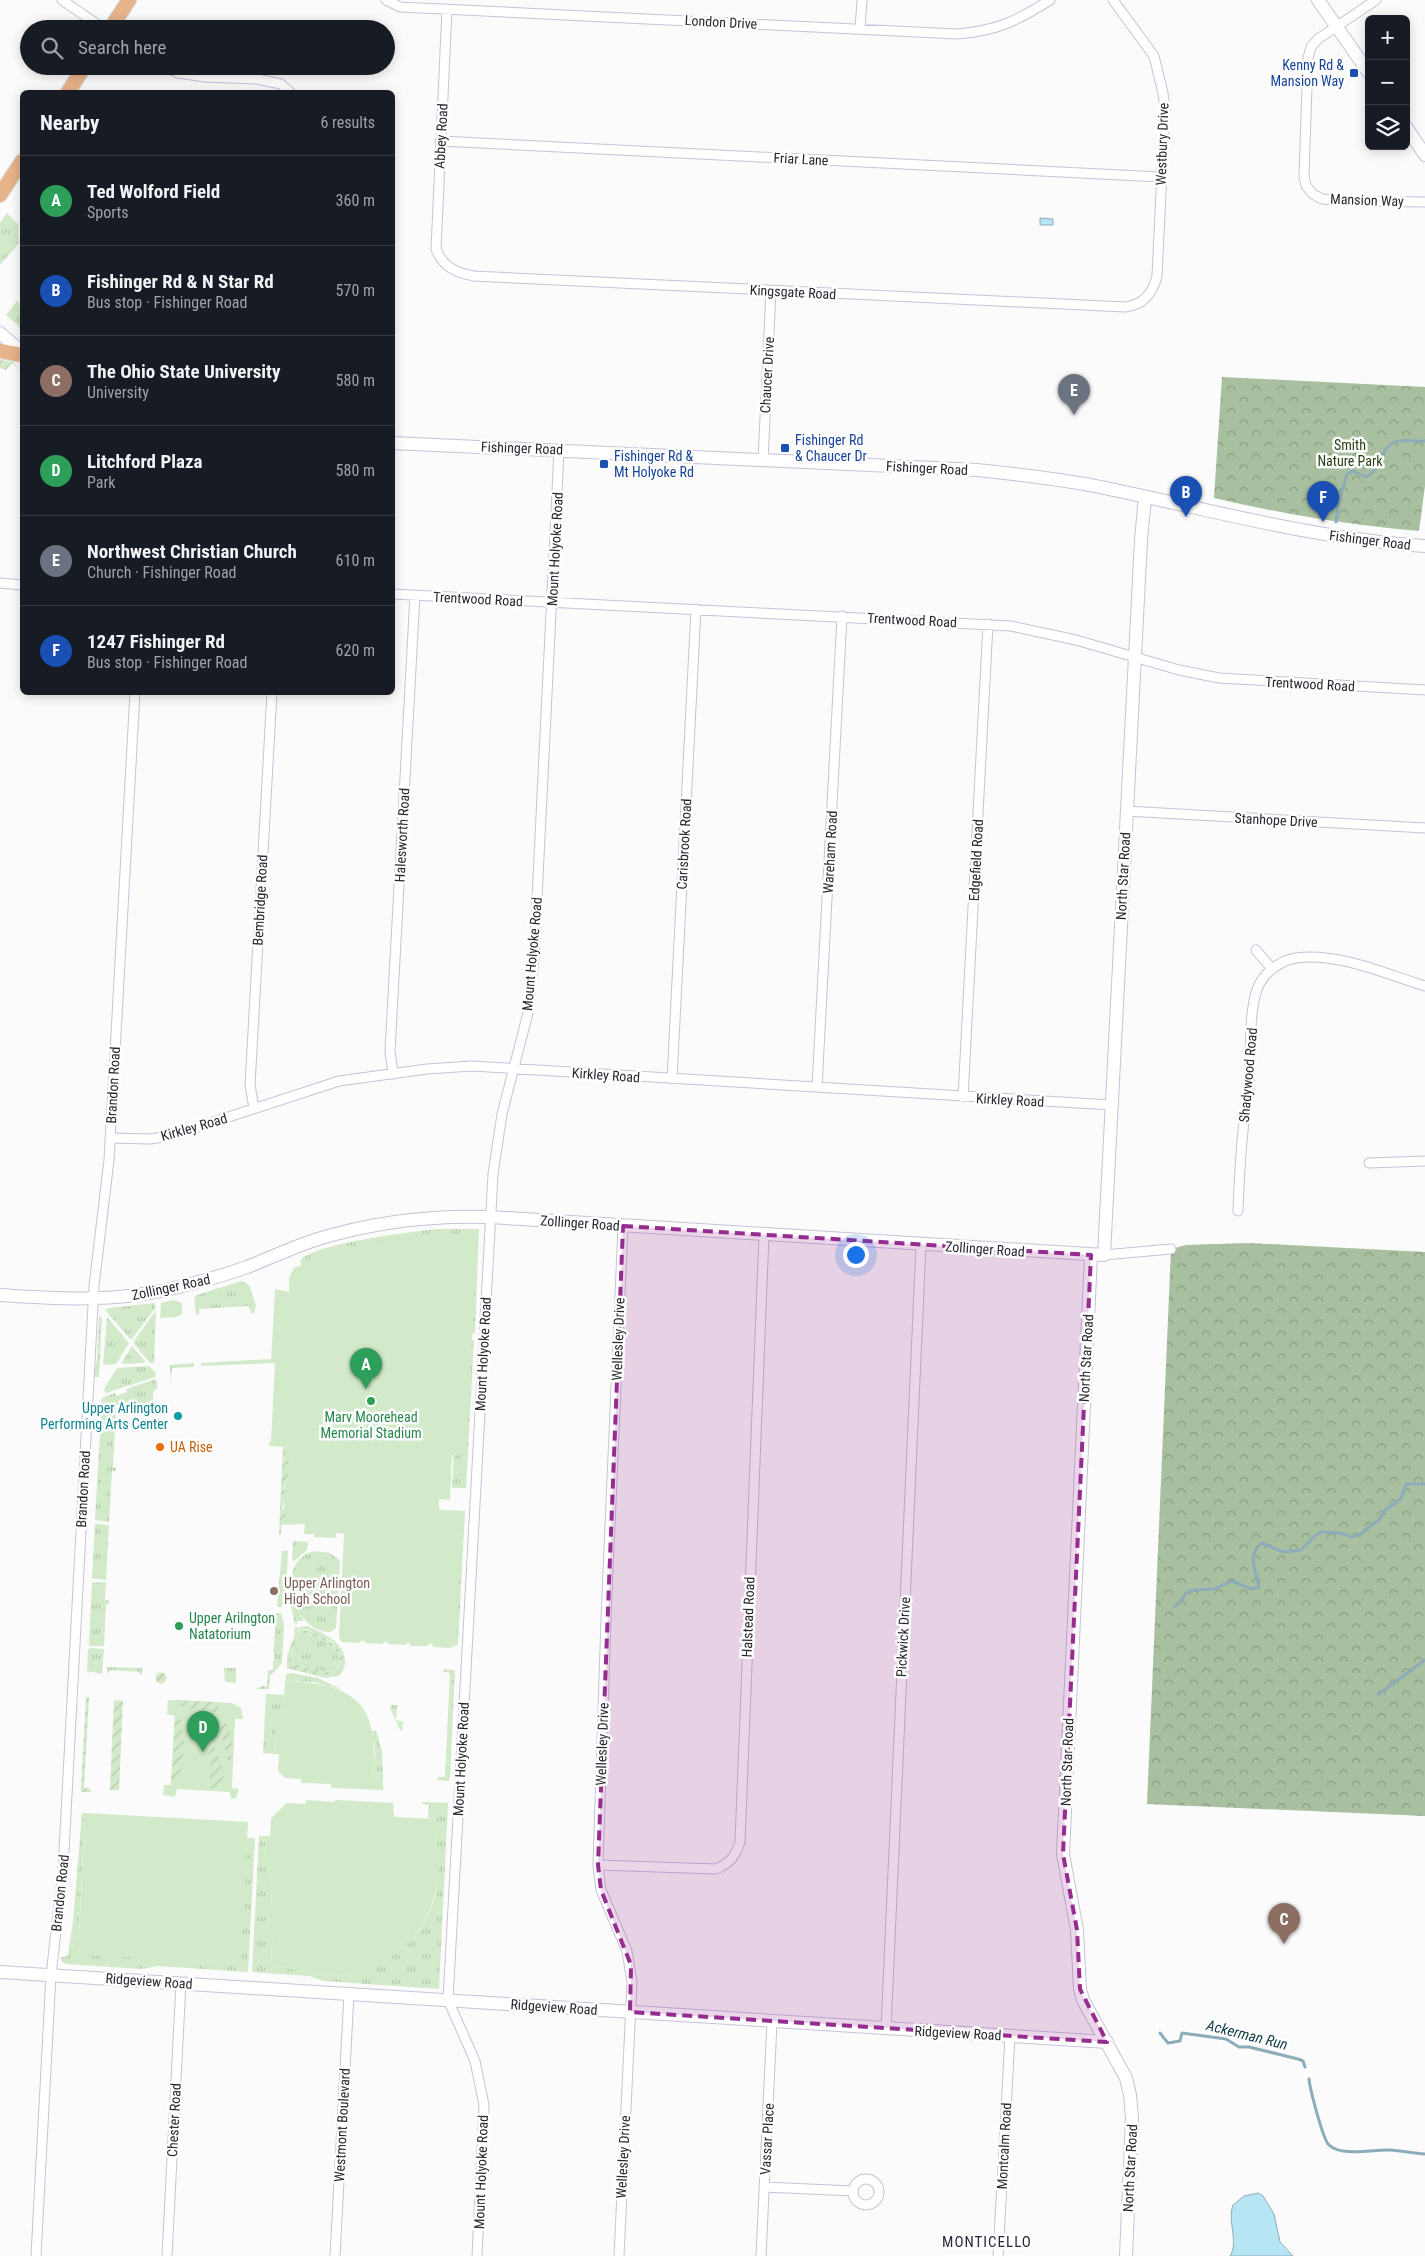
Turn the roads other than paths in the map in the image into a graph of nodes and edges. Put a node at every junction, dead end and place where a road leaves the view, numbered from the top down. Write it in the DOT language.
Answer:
graph roads {
  1 [pos="62,0"];
  2 [pos="129,0"];
  3 [pos="386,0"];
  4 [pos="862,0"];
  5 [pos="1050,0"];
  6 [pos="1113,0"];
  7 [pos="1318,0"];
  8 [pos="1376,0"];
  9 [pos="447,9"];
  10 [pos="91,20"];
  11 [pos="116,20"];
  12 [pos="1336,27"];
  13 [pos="860,29"];
  14 [pos="1365,67"];
  15 [pos="79,75"];
  16 [pos="192,75"];
  17 [pos="69,90"];
  18 [pos="288,90"];
  19 [pos="1410,134"];
  20 [pos="440,140"];
  21 [pos="1425,155"];
  22 [pos="20,165"];
  23 [pos="1161,177"];
  24 [pos="0,195"];
  25 [pos="1425,202"];
  26 [pos="442,262"];
  27 [pos="771,290"];
  28 [pos="1146,299"];
  29 [pos="0,333"];
  30 [pos="0,351"];
  31 [pos="20,352"];
  32 [pos="20,354"];
  33 [pos="395,443"];
  34 [pos="559,450"];
  35 [pos="763,460"];
  36 [pos="1146,497"];
  37 [pos="1425,546"];
  38 [pos="0,583"];
  39 [pos="20,584"];
  40 [pos="395,594"];
  41 [pos="415,595"];
  42 [pos="553,603"];
  43 [pos="696,610"];
  44 [pos="842,616"];
  45 [pos="988,624"];
  46 [pos="1135,657"];
  47 [pos="1425,690"];
  48 [pos="135,695"];
  49 [pos="272,695"];
  50 [pos="1126,811"];
  51 [pos="1425,828"];
  52 [pos="1256,950"];
  53 [pos="1272,969"];
  54 [pos="1425,986"];
  55 [pos="514,1069"];
  56 [pos="393,1074"];
  57 [pos="672,1079"];
  58 [pos="817,1087"];
  59 [pos="963,1097"];
  60 [pos="1110,1106"];
  61 [pos="254,1108"];
  62 [pos="110,1138"];
  63 [pos="1425,1161"];
  64 [pos="1369,1163"];
  65 [pos="1238,1211"];
  66 [pos="490,1217"];
  67 [pos="623,1226"];
  68 [pos="764,1235"];
  69 [pos="921,1244"];
  70 [pos="1171,1249"];
  71 [pos="1097,1255"];
  72 [pos="0,1295"];
  73 [pos="93,1299"];
  74 [pos="598,1865"];
  75 [pos="0,1972"];
  76 [pos="51,1975"];
  77 [pos="181,1983"];
  78 [pos="349,1994"];
  79 [pos="448,2000"];
  80 [pos="630,2012"];
  81 [pos="772,2022"];
  82 [pos="886,2029"];
  83 [pos="1010,2036"];
  84 [pos="1107,2042"];
  85 [pos="764,2187"];
  86 [pos="853,2191"];
  87 [pos="36,2256"];
  88 [pos="167,2256"];
  89 [pos="335,2256"];
  90 [pos="477,2256"];
  91 [pos="619,2256"];
  92 [pos="761,2256"];
  93 [pos="998,2256"];
  94 [pos="1126,2256"];
  1 -- 10 [label="street"];
  2 -- 11 [label="main road"];
  3 -- 9 [label="street, London Drive"];
  4 -- 13 [label="street"];
  5 -- 13 [label="street, London Drive"];
  6 -- 23 [label="street, Westbury Drive"];
  7 -- 12 [label="street"];
  8 -- 12 [label="street"];
  9 -- 13 [label="street, London Drive"];
  9 -- 20 [label="street, Abbey Road"];
  12 -- 14 [label="street"];
  12 -- 25 [label="street, Mansion Way"];
  15 -- 17 [label="main road"];
  16 -- 18 [label="street"];
  19 -- 21 [label="street"];
  20 -- 23 [label="street, Friar Lane"];
  20 -- 26 [label="street, Abbey Road"];
  22 -- 24 [label="main road"];
  23 -- 28 [label="street, Westbury Drive"];
  26 -- 27 [label="street, Kingsgate Road"];
  27 -- 28 [label="street, Kingsgate Road"];
  27 -- 35 [label="street, Chaucer Drive"];
  29 -- 31 [label="street"];
  30 -- 32 [label="main road"];
  33 -- 34 [label="street, Fishinger Road"];
  34 -- 35 [label="street, Fishinger Road"];
  34 -- 42 [label="street, Mount Holyoke Road"];
  35 -- 36 [label="street, Fishinger Road"];
  36 -- 37 [label="street, Fishinger Road"];
  36 -- 46 [label="street, North Star Road"];
  38 -- 39 [label="street"];
  40 -- 41 [label="street, Trentwood Road"];
  41 -- 42 [label="street, Trentwood Road"];
  41 -- 56 [label="street, Halesworth Road"];
  42 -- 43 [label="street, Trentwood Road"];
  42 -- 55 [label="street, Mount Holyoke Road"];
  43 -- 44 [label="street, Trentwood Road"];
  43 -- 57 [label="street, Carisbrook Road"];
  44 -- 45 [label="street, Trentwood Road"];
  44 -- 58 [label="street, Wareham Road"];
  45 -- 46 [label="street, Trentwood Road"];
  45 -- 59 [label="street, Edgefield Road"];
  46 -- 47 [label="street, Trentwood Road"];
  46 -- 50 [label="street, North Star Road"];
  48 -- 62 [label="street, Brandon Road"];
  49 -- 61 [label="street, Bembridge Road"];
  50 -- 51 [label="street, Stanhope Drive"];
  50 -- 60 [label="street, North Star Road"];
  52 -- 53 [label="street"];
  53 -- 54 [label="street, Shadywood Road"];
  53 -- 65 [label="street, Shadywood Road"];
  55 -- 56 [label="street, Kirkley Road"];
  55 -- 57 [label="street, Kirkley Road"];
  55 -- 66 [label="street, Mount Holyoke Road"];
  56 -- 61 [label="street, Kirkley Road"];
  57 -- 58 [label="street, Kirkley Road"];
  58 -- 59 [label="street, Kirkley Road"];
  59 -- 60 [label="street, Kirkley Road"];
  60 -- 71 [label="street, North Star Road"];
  61 -- 62 [label="street, Kirkley Road"];
  62 -- 73 [label="street, Brandon Road"];
  63 -- 64 [label="street"];
  66 -- 67 [label="street, Zollinger Road"];
  66 -- 73 [label="street, Zollinger Road"];
  66 -- 79 [label="street, Mount Holyoke Road"];
  67 -- 68 [label="street, Zollinger Road"];
  67 -- 74 [label="street, Wellesley Drive"];
  68 -- 69 [label="street, Zollinger Road"];
  68 -- 74 [label="street, Halstead Road"];
  69 -- 71 [label="street, Zollinger Road"];
  69 -- 82 [label="street, Pickwick Drive"];
  70 -- 71 [label="street, Zollinger Road"];
  71 -- 84 [label="street, North Star Road"];
  72 -- 73 [label="street, Zollinger Road"];
  73 -- 76 [label="street, Brandon Road"];
  74 -- 80 [label="street, Wellesley Drive"];
  75 -- 76 [label="street, Ridgeview Road"];
  76 -- 77 [label="street, Ridgeview Road"];
  76 -- 87 [label="street, Brandon Road"];
  77 -- 78 [label="street, Ridgeview Road"];
  77 -- 88 [label="street, Chester Road"];
  78 -- 79 [label="street, Ridgeview Road"];
  78 -- 89 [label="street, Westmont Boulevard"];
  79 -- 80 [label="street, Ridgeview Road"];
  79 -- 90 [label="street, Mount Holyoke Road"];
  80 -- 81 [label="street, Ridgeview Road"];
  80 -- 91 [label="street, Wellesley Drive"];
  81 -- 82 [label="street, Ridgeview Road"];
  81 -- 85 [label="street, Vassar Place"];
  82 -- 83 [label="street, Ridgeview Road"];
  83 -- 84 [label="street, Ridgeview Road"];
  83 -- 93 [label="street, Montcalm Road"];
  84 -- 94 [label="street, North Star Road"];
  85 -- 86 [label="street"];
  85 -- 92 [label="street, Vassar Place"];
}
